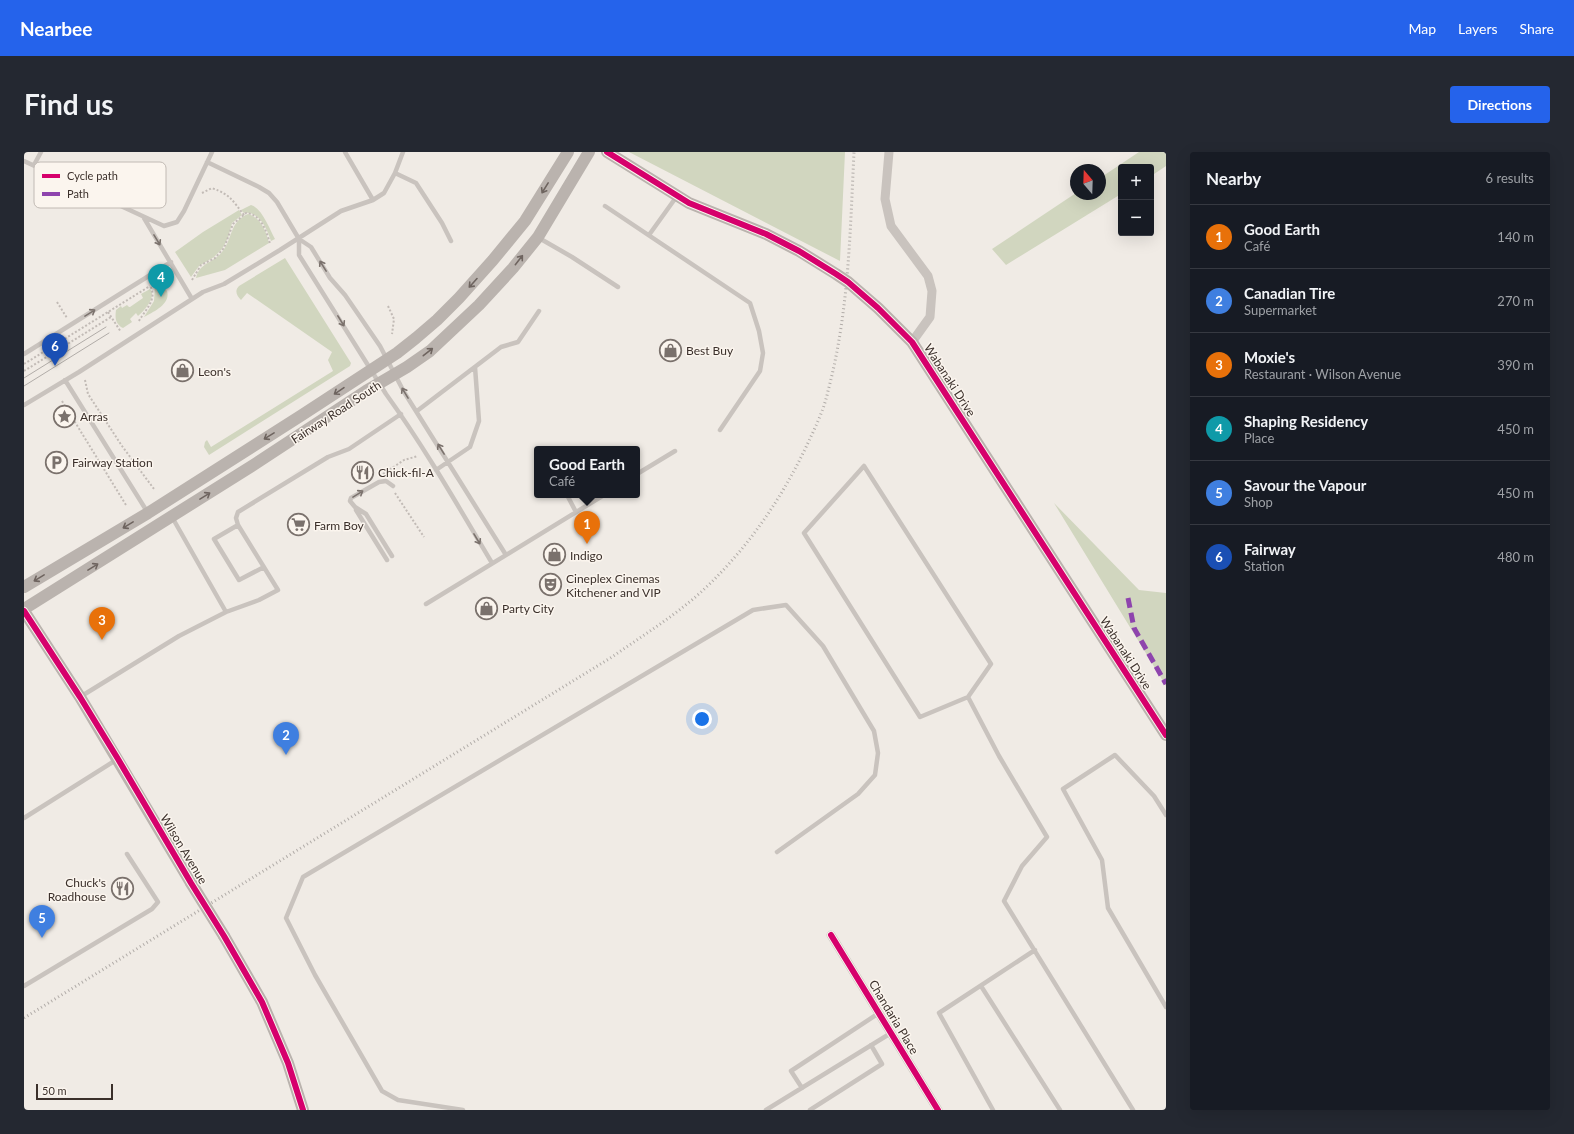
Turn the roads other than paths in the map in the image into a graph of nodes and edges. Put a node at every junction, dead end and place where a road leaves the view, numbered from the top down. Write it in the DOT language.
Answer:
graph roads {
  1 [pos="41,152"];
  2 [pos="212,152"];
  3 [pos="345,152"];
  4 [pos="403,152"];
  5 [pos="589,152"];
  6 [pos="607,152"];
  7 [pos="889,152"];
  8 [pos="564,153"];
  9 [pos="24,161"];
  10 [pos="36,162"];
  11 [pos="207,162"];
  12 [pos="34,165"];
  13 [pos="395,173"];
  14 [pos="677,196"];
  15 [pos="373,200"];
  16 [pos="605,206"];
  17 [pos="123,208"];
  18 [pos="144,218"];
  19 [pos="649,235"];
  20 [pos="538,237"];
  21 [pos="299,238"];
  22 [pos="451,241"];
  23 [pos="171,262"];
  24 [pos="618,288"];
  25 [pos="192,299"];
  26 [pos="539,311"];
  27 [pos="912,342"];
  28 [pos="24,354"];
  29 [pos="387,359"];
  30 [pos="475,367"];
  31 [pos="371,369"];
  32 [pos="395,374"];
  33 [pos="65,380"];
  34 [pos="380,383"];
  35 [pos="24,405"];
  36 [pos="417,411"];
  37 [pos="401,414"];
  38 [pos="720,430"];
  39 [pos="675,451"];
  40 [pos="449,463"];
  41 [pos="436,470"];
  42 [pos="640,472"];
  43 [pos="392,485"];
  44 [pos="569,498"];
  45 [pos="599,498"];
  46 [pos="355,507"];
  47 [pos="576,512"];
  48 [pos="148,513"];
  49 [pos="172,517"];
  50 [pos="238,525"];
  51 [pos="506,555"];
  52 [pos="392,556"];
  53 [pos="387,560"];
  54 [pos="492,563"];
  55 [pos="264,567"];
  56 [pos="24,587"];
  57 [pos="426,604"];
  58 [pos="24,610"];
  59 [pos="226,612"];
  60 [pos="80,697"];
  61 [pos="968,697"];
  62 [pos="1166,735"];
  63 [pos="118,759"];
  64 [pos="1166,815"];
  65 [pos="24,818"];
  66 [pos="777,852"];
  67 [pos="127,854"];
  68 [pos="831,935"];
  69 [pos="1035,950"];
  70 [pos="24,986"];
  71 [pos="981,986"];
  72 [pos="1166,1007"];
  73 [pos="879,1013"];
  74 [pos="891,1032"];
  75 [pos="871,1045"];
  76 [pos="802,1088"];
  77 [pos="303,1110"];
  78 [pos="463,1110"];
  79 [pos="766,1110"];
  80 [pos="810,1110"];
  81 [pos="938,1110"];
  82 [pos="993,1110"];
  83 [pos="1060,1110"];
  84 [pos="1133,1110"];
  1 -- 10 [label="lane"];
  2 -- 11 [label="lane"];
  3 -- 15 [label="lane"];
  4 -- 13 [label="lane"];
  5 -- 20 [label="main road, Fairway Road South"];
  6 -- 14 [label="main road, Wabanaki Drive"];
  7 -- 27 [label="street"];
  8 -- 29 [label="main road, Fairway Road South, one-way"];
  9 -- 12 [label="lane"];
  11 -- 18 [label="lane"];
  11 -- 21 [label="lane"];
  13 -- 15 [label="lane"];
  13 -- 22 [label="lane"];
  14 -- 19 [label="lane"];
  14 -- 27 [label="main road, Wabanaki Drive"];
  15 -- 21 [label="lane"];
  16 -- 19 [label="lane"];
  17 -- 18 [label="lane"];
  18 -- 23 [label="lane, one-way"];
  19 -- 38 [label="lane"];
  20 -- 24 [label="lane"];
  32 -- 20 [label="main road, Fairway Road South, one-way"];
  21 -- 25 [label="lane"];
  29 -- 21 [label="lane, one-way"];
  21 -- 31 [label="lane, one-way"];
  23 -- 25 [label="lane"];
  28 -- 23 [label="lane, one-way"];
  25 -- 33 [label="lane"];
  26 -- 30 [label="lane"];
  27 -- 62 [label="main road, Wabanaki Drive"];
  29 -- 31 [label="main road, Fairway Road South"];
  29 -- 32 [label="lane"];
  30 -- 36 [label="lane"];
  30 -- 40 [label="lane"];
  31 -- 34 [label="lane"];
  31 -- 48 [label="main road, Fairway Road South, one-way"];
  32 -- 34 [label="main road, Fairway Road South"];
  36 -- 32 [label="lane, one-way"];
  33 -- 35 [label="lane"];
  33 -- 48 [label="lane"];
  34 -- 37 [label="lane"];
  49 -- 34 [label="main road, Fairway Road South, one-way"];
  40 -- 36 [label="lane, one-way"];
  37 -- 41 [label="lane"];
  37 -- 50 [label="lane"];
  39 -- 42 [label="lane"];
  40 -- 41 [label="lane"];
  40 -- 51 [label="lane"];
  41 -- 54 [label="lane, one-way"];
  46 -- 43 [label="lane, one-way"];
  44 -- 47 [label="lane"];
  45 -- 47 [label="lane"];
  46 -- 52 [label="lane"];
  46 -- 53 [label="lane"];
  47 -- 51 [label="lane"];
  48 -- 56 [label="main road, Fairway Road South, one-way"];
  58 -- 49 [label="main road, Fairway Road South, one-way"];
  49 -- 59 [label="lane"];
  50 -- 55 [label="lane"];
  50 -- 55 [label="lane"];
  51 -- 54 [label="lane"];
  54 -- 57 [label="lane"];
  55 -- 59 [label="lane"];
  58 -- 60 [label="main road, Wilson Avenue"];
  59 -- 60 [label="lane"];
  60 -- 63 [label="main road, Wilson Avenue"];
  61 -- 61 [label="lane"];
  61 -- 69 [label="lane"];
  63 -- 65 [label="lane"];
  63 -- 77 [label="main road, Wilson Avenue, bridge"];
  64 -- 72 [label="lane"];
  66 -- 78 [label="lane"];
  67 -- 70 [label="lane"];
  68 -- 73 [label="street, Chandaria Place"];
  69 -- 71 [label="lane"];
  69 -- 84 [label="lane"];
  71 -- 82 [label="lane"];
  71 -- 83 [label="lane"];
  73 -- 74 [label="street, Chandaria Place"];
  73 -- 76 [label="lane"];
  74 -- 75 [label="lane"];
  74 -- 81 [label="street, Chandaria Place"];
  75 -- 76 [label="lane"];
  75 -- 80 [label="lane"];
  76 -- 79 [label="lane"];
}
